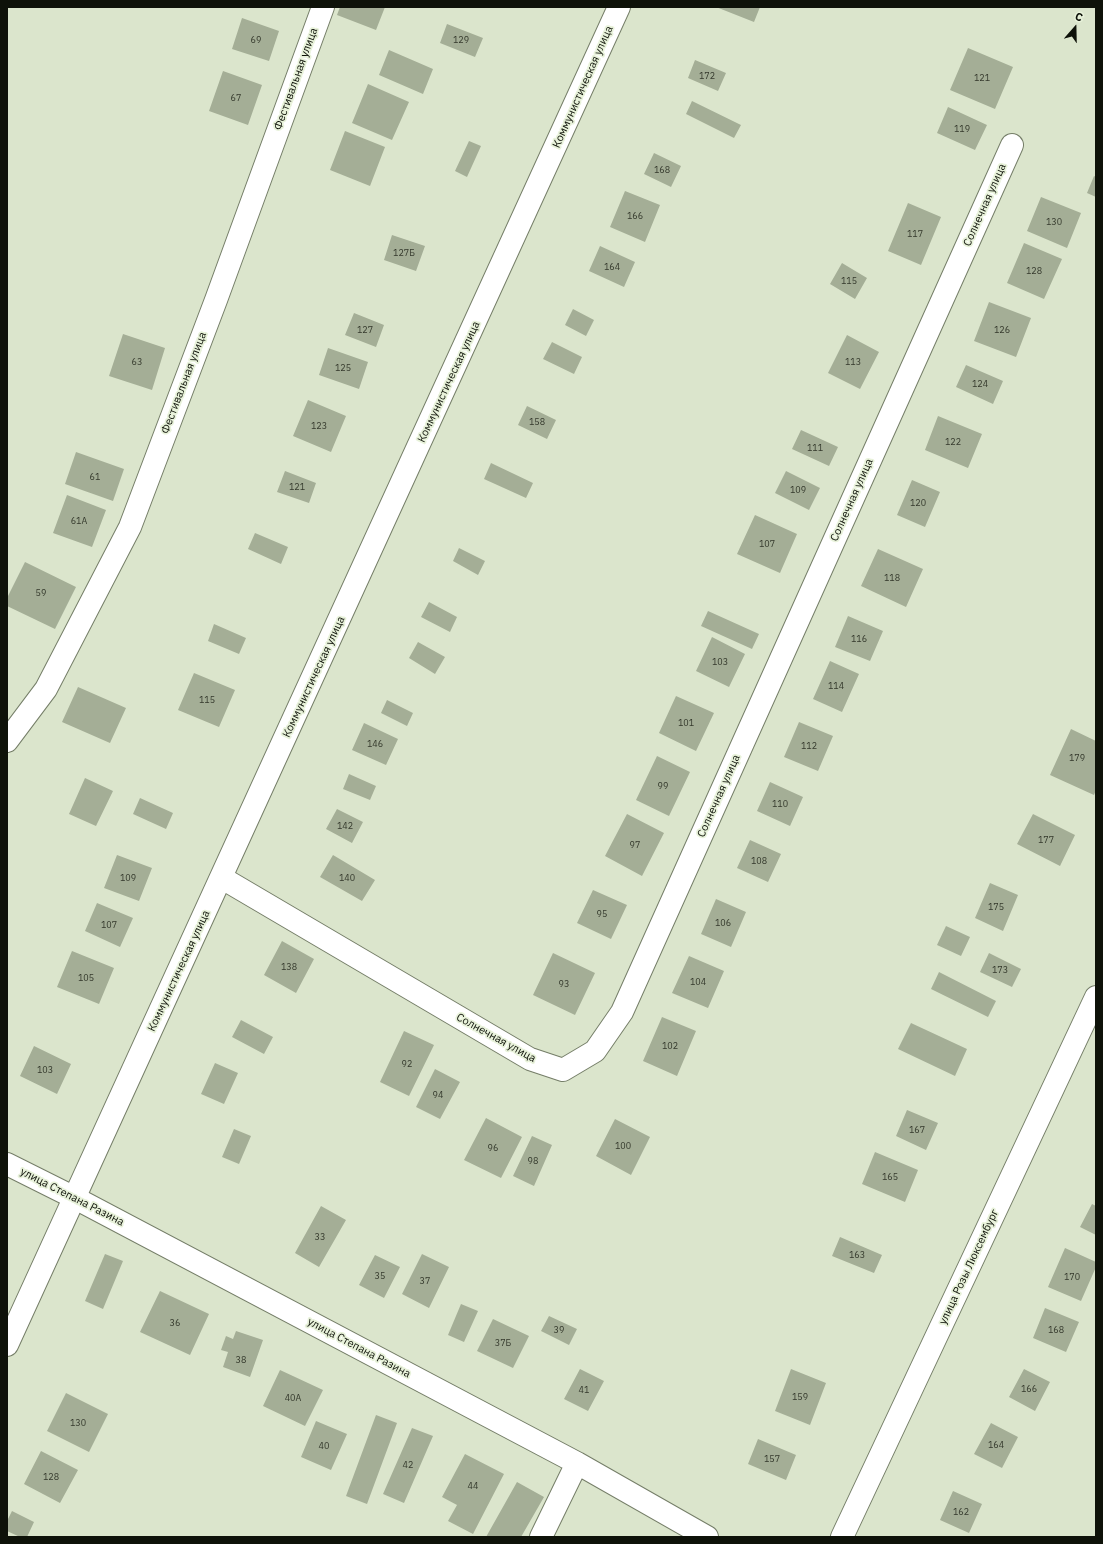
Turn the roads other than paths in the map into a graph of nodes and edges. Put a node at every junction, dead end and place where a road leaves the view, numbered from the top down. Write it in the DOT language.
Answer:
graph roads {
  1 [pos="323,7"];
  2 [pos="619,7"];
  3 [pos="1012,145"];
  4 [pos="7,741"];
  5 [pos="222,878"];
  6 [pos="1096,997"];
  7 [pos="7,1164"];
  8 [pos="75,1198"];
  9 [pos="7,1345"];
  10 [pos="577,1463"];
  11 [pos="542,1537"];
  12 [pos="707,1537"];
  13 [pos="842,1537"];
  1 -- 4 [label="street, Фестивальная улица"];
  2 -- 5 [label="street, Коммунистическая улица"];
  3 -- 5 [label="street, Солнечная улица"];
  5 -- 8 [label="street, Коммунистическая улица"];
  6 -- 13 [label="street, улица Розы Люксембург"];
  7 -- 8 [label="street, улица Степана Разина"];
  8 -- 9 [label="street, Коммунистическая улица"];
  8 -- 10 [label="street, улица Степана Разина"];
  10 -- 11 [label="street"];
  10 -- 12 [label="street, улица Степана Разина"];
}
